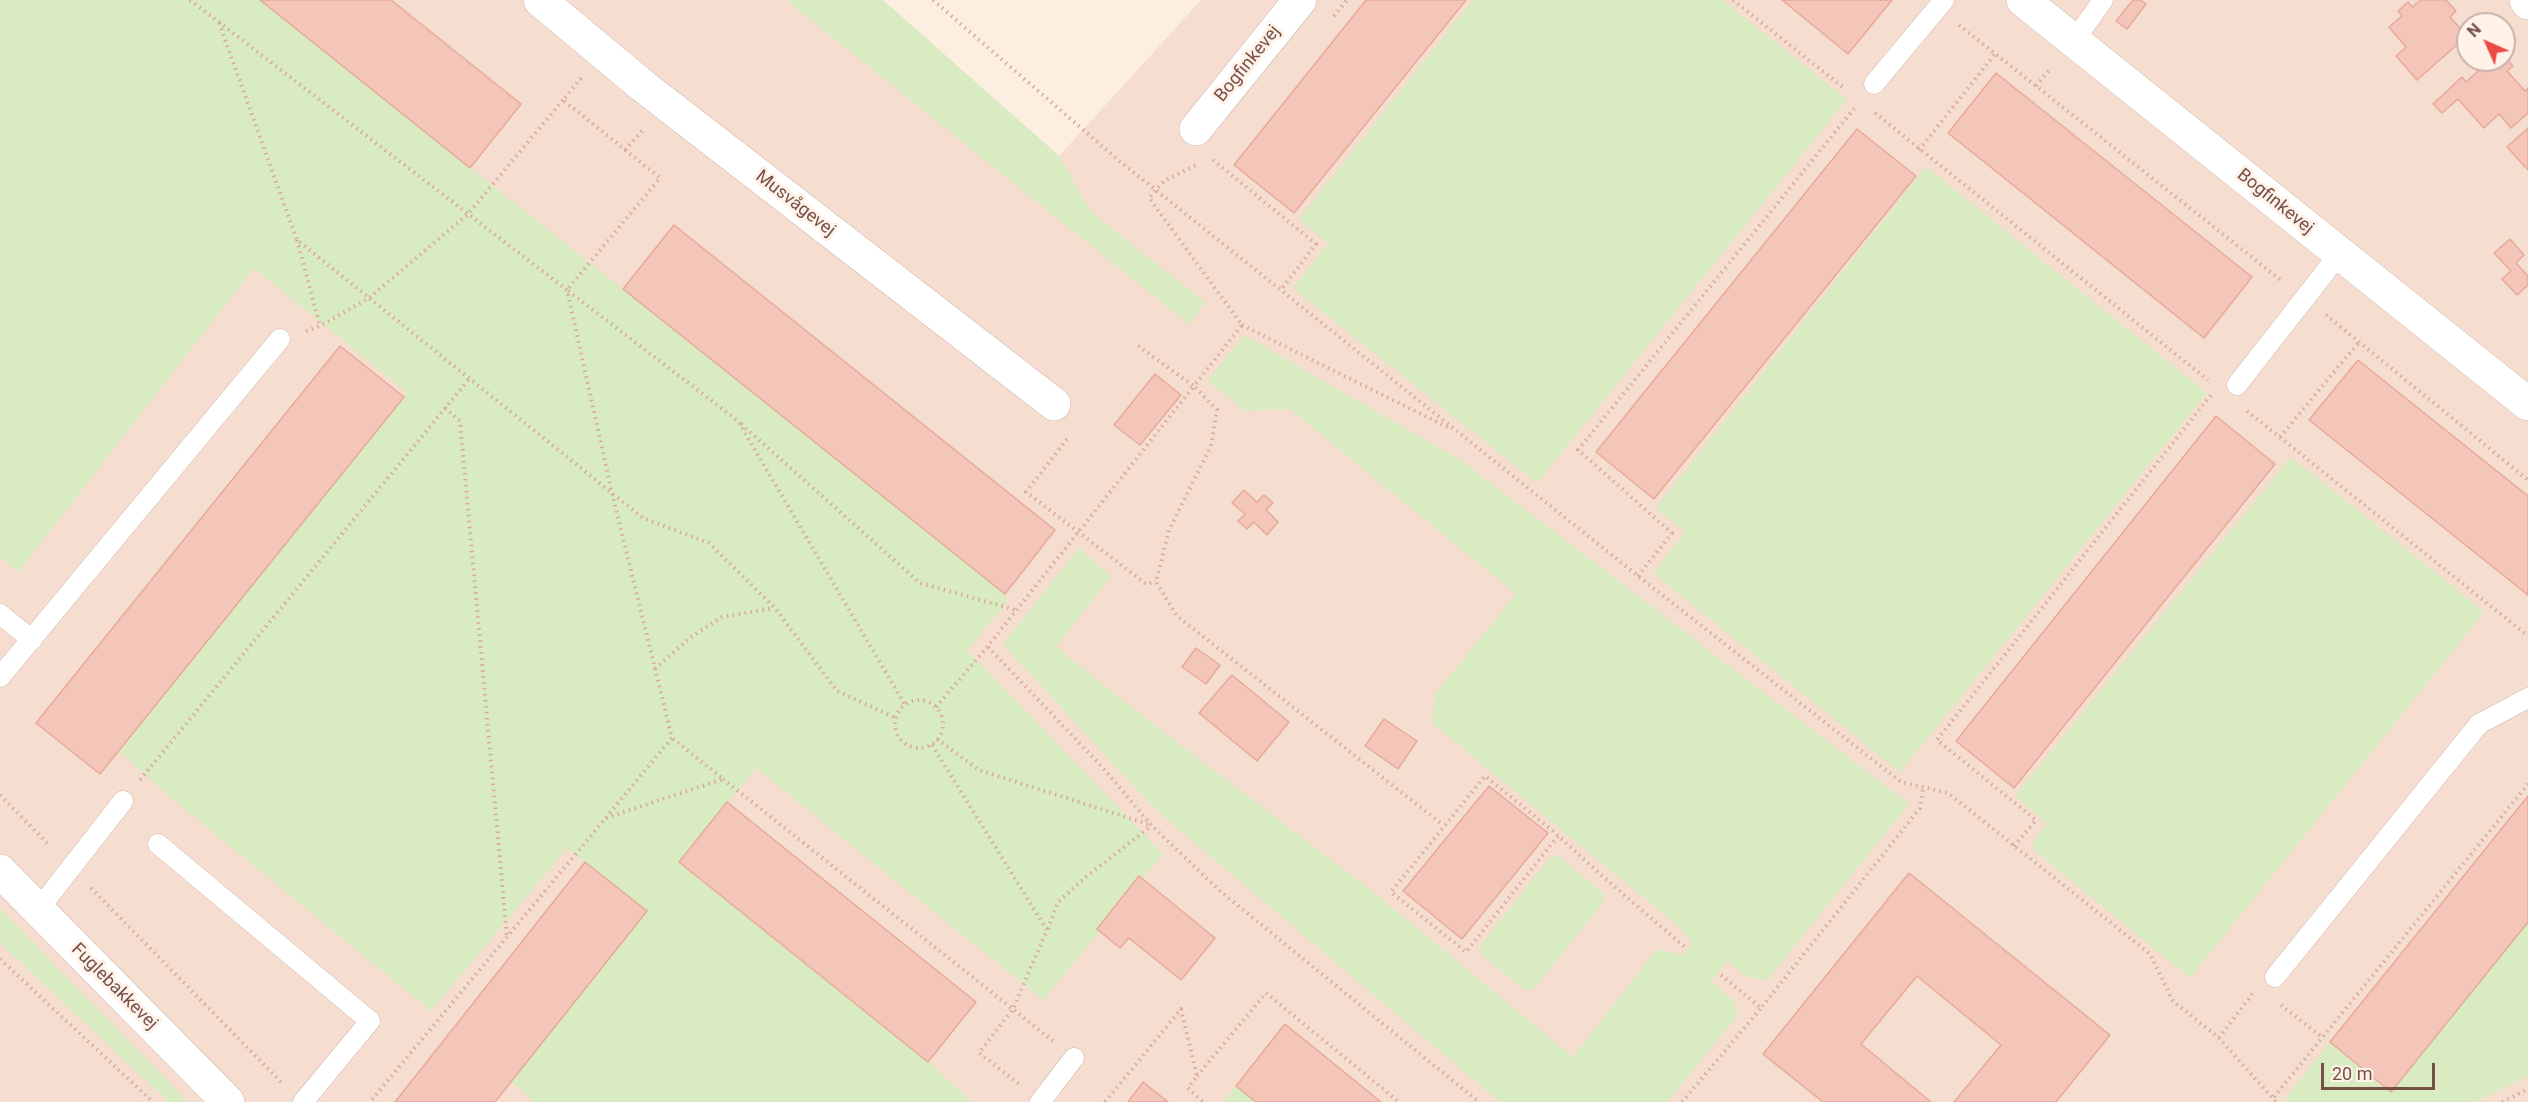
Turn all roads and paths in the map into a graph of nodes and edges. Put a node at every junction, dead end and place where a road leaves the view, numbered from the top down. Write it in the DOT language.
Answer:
graph roads {
  1 [pos="190,0"];
  2 [pos="540,0"];
  3 [pos="933,0"];
  4 [pos="1300,0"];
  5 [pos="1347,0"];
  6 [pos="1733,0"];
  7 [pos="2023,0"];
  8 [pos="2103,0"];
  9 [pos="1941,4"];
  10 [pos="1332,18"];
  11 [pos="219,23"];
  12 [pos="2074,41"];
  13 [pos="602,52"];
  14 [pos="1996,54"];
  15 [pos="1874,84"];
  16 [pos="563,100"];
  17 [pos="1860,101"];
  18 [pos="1196,129"];
  19 [pos="1919,150"];
  20 [pos="1217,154"];
  21 [pos="1201,162"];
  22 [pos="1156,190"];
  23 [pos="468,214"];
  24 [pos="297,240"];
  25 [pos="2340,253"];
  26 [pos="567,290"];
  27 [pos="1281,290"];
  28 [pos="369,298"];
  29 [pos="2305,298"];
  30 [pos="1242,325"];
  31 [pos="320,326"];
  32 [pos="280,339"];
  33 [pos="2359,342"];
  34 [pos="1138,346"];
  35 [pos="469,379"];
  36 [pos="2212,384"];
  37 [pos="1194,386"];
  38 [pos="2227,387"];
  39 [pos="1053,404"];
  40 [pos="2528,404"];
  41 [pos="445,408"];
  42 [pos="2246,411"];
  43 [pos="738,421"];
  44 [pos="1072,432"];
  45 [pos="1460,433"];
  46 [pos="2280,437"];
  47 [pos="2528,480"];
  48 [pos="612,493"];
  49 [pos="1079,532"];
  50 [pos="1638,576"];
  51 [pos="1156,582"];
  52 [pos="775,608"];
  53 [pos="1016,610"];
  54 [pos="0,614"];
  55 [pos="2528,636"];
  56 [pos="32,640"];
  57 [pos="988,646"];
  58 [pos="655,669"];
  59 [pos="0,677"];
  60 [pos="2528,698"];
  61 [pos="906,705"];
  62 [pos="936,707"];
  63 [pos="896,718"];
  64 [pos="672,738"];
  65 [pos="938,740"];
  66 [pos="932,744"];
  67 [pos="723,779"];
  68 [pos="2528,784"];
  69 [pos="1923,788"];
  70 [pos="0,795"];
  71 [pos="123,801"];
  72 [pos="605,818"];
  73 [pos="1151,825"];
  74 [pos="1443,825"];
  75 [pos="1558,836"];
  76 [pos="158,844"];
  77 [pos="2014,846"];
  78 [pos="70,867"];
  79 [pos="0,871"];
  80 [pos="38,910"];
  81 [pos="1047,930"];
  82 [pos="507,937"];
  83 [pos="1685,947"];
  84 [pos="0,959"];
  85 [pos="1721,975"];
  86 [pos="2266,982"];
  87 [pos="1761,1008"];
  88 [pos="1013,1009"];
  89 [pos="1036,1027"];
  90 [pos="2219,1038"];
  91 [pos="2323,1038"];
  92 [pos="1074,1058"];
  93 [pos="1197,1076"];
  94 [pos="284,1085"];
  95 [pos="2528,1089"];
  96 [pos="2275,1100"];
  97 [pos="153,1102"];
  98 [pos="228,1102"];
  99 [pos="303,1102"];
  100 [pos="370,1102"];
  101 [pos="1040,1102"];
  102 [pos="1105,1102"];
  103 [pos="1203,1102"];
  104 [pos="1399,1102"];
  105 [pos="1479,1102"];
  106 [pos="1682,1102"];
  107 [pos="2502,1102"];
  1 -- 11 [label="path"];
  2 -- 13 [label="street, Musvågevej"];
  3 -- 22 [label="path"];
  4 -- 18 [label="street, Bogfinkevej"];
  5 -- 10 [label="path"];
  6 -- 17 [label="path"];
  7 -- 12 [label="street, Bogfinkevej"];
  8 -- 12 [label="lane"];
  9 -- 14 [label="path"];
  9 -- 15 [label="lane"];
  11 -- 23 [label="path"];
  11 -- 24 [label="path"];
  12 -- 25 [label="street, Bogfinkevej"];
  13 -- 16 [label="path"];
  13 -- 39 [label="street, Musvågevej"];
  14 -- 19 [label="path"];
  14 -- 29 [label="path"];
  15 -- 17 [label="path"];
  16 -- 23 [label="path"];
  16 -- 26 [label="path"];
  17 -- 19 [label="path"];
  17 -- 50 [label="path"];
  19 -- 36 [label="path"];
  20 -- 27 [label="path"];
  21 -- 22 [label="path"];
  22 -- 27 [label="path"];
  22 -- 30 [label="path"];
  23 -- 26 [label="path"];
  23 -- 28 [label="path"];
  24 -- 28 [label="path"];
  24 -- 31 [label="path"];
  25 -- 29 [label="lane"];
  25 -- 40 [label="street, Bogfinkevej"];
  26 -- 43 [label="path"];
  26 -- 48 [label="path"];
  27 -- 45 [label="path"];
  28 -- 31 [label="path"];
  28 -- 35 [label="path"];
  29 -- 33 [label="path"];
  29 -- 38 [label="lane"];
  30 -- 37 [label="path"];
  30 -- 45 [label="path"];
  31 -- 32 [label="path"];
  32 -- 56 [label="lane"];
  33 -- 46 [label="path"];
  33 -- 47 [label="path"];
  34 -- 37 [label="path"];
  35 -- 41 [label="path"];
  35 -- 48 [label="path"];
  37 -- 49 [label="path"];
  37 -- 51 [label="path"];
  38 -- 77 [label="path"];
  41 -- 71 [label="path"];
  41 -- 82 [label="path"];
  42 -- 46 [label="path"];
  43 -- 53 [label="path"];
  43 -- 61 [label="path"];
  44 -- 49 [label="path"];
  45 -- 50 [label="path"];
  46 -- 55 [label="path"];
  48 -- 52 [label="path"];
  48 -- 58 [label="path"];
  49 -- 51 [label="path"];
  49 -- 53 [label="path"];
  50 -- 69 [label="path"];
  51 -- 74 [label="path"];
  52 -- 58 [label="path"];
  52 -- 63 [label="path"];
  53 -- 57 [label="path"];
  54 -- 56 [label="lane"];
  56 -- 59 [label="lane"];
  57 -- 62 [label="path"];
  57 -- 73 [label="path"];
  58 -- 64 [label="path"];
  60 -- 86 [label="lane"];
  61 -- 62 [label="path"];
  61 -- 63 [label="path"];
  62 -- 65 [label="path"];
  63 -- 66 [label="path"];
  64 -- 67 [label="path"];
  64 -- 72 [label="path"];
  65 -- 66 [label="path"];
  65 -- 73 [label="path"];
  66 -- 81 [label="path"];
  67 -- 72 [label="path"];
  67 -- 88 [label="path"];
  68 -- 91 [label="path"];
  69 -- 77 [label="path"];
  69 -- 87 [label="path"];
  70 -- 78 [label="path"];
  71 -- 78 [label="lane"];
  72 -- 82 [label="path"];
  73 -- 81 [label="path"];
  73 -- 105 [label="path"];
  74 -- 75 [label="path"];
  74 -- 75 [label="path"];
  75 -- 83 [label="path"];
  76 -- 99 [label="lane"];
  77 -- 90 [label="path"];
  78 -- 80 [label="lane"];
  78 -- 94 [label="path"];
  79 -- 80 [label="street, Fuglebakkevej"];
  80 -- 98 [label="street, Fuglebakkevej"];
  81 -- 88 [label="path"];
  82 -- 100 [label="path"];
  84 -- 97 [label="path"];
  85 -- 87 [label="path"];
  86 -- 90 [label="path"];
  86 -- 91 [label="path"];
  87 -- 106 [label="path"];
  88 -- 89 [label="path"];
  88 -- 101 [label="path"];
  90 -- 96 [label="path"];
  91 -- 96 [label="path"];
  92 -- 101 [label="lane"];
  93 -- 102 [label="path"];
  93 -- 103 [label="path"];
  93 -- 104 [label="path"];
  95 -- 107 [label="path"];
}
